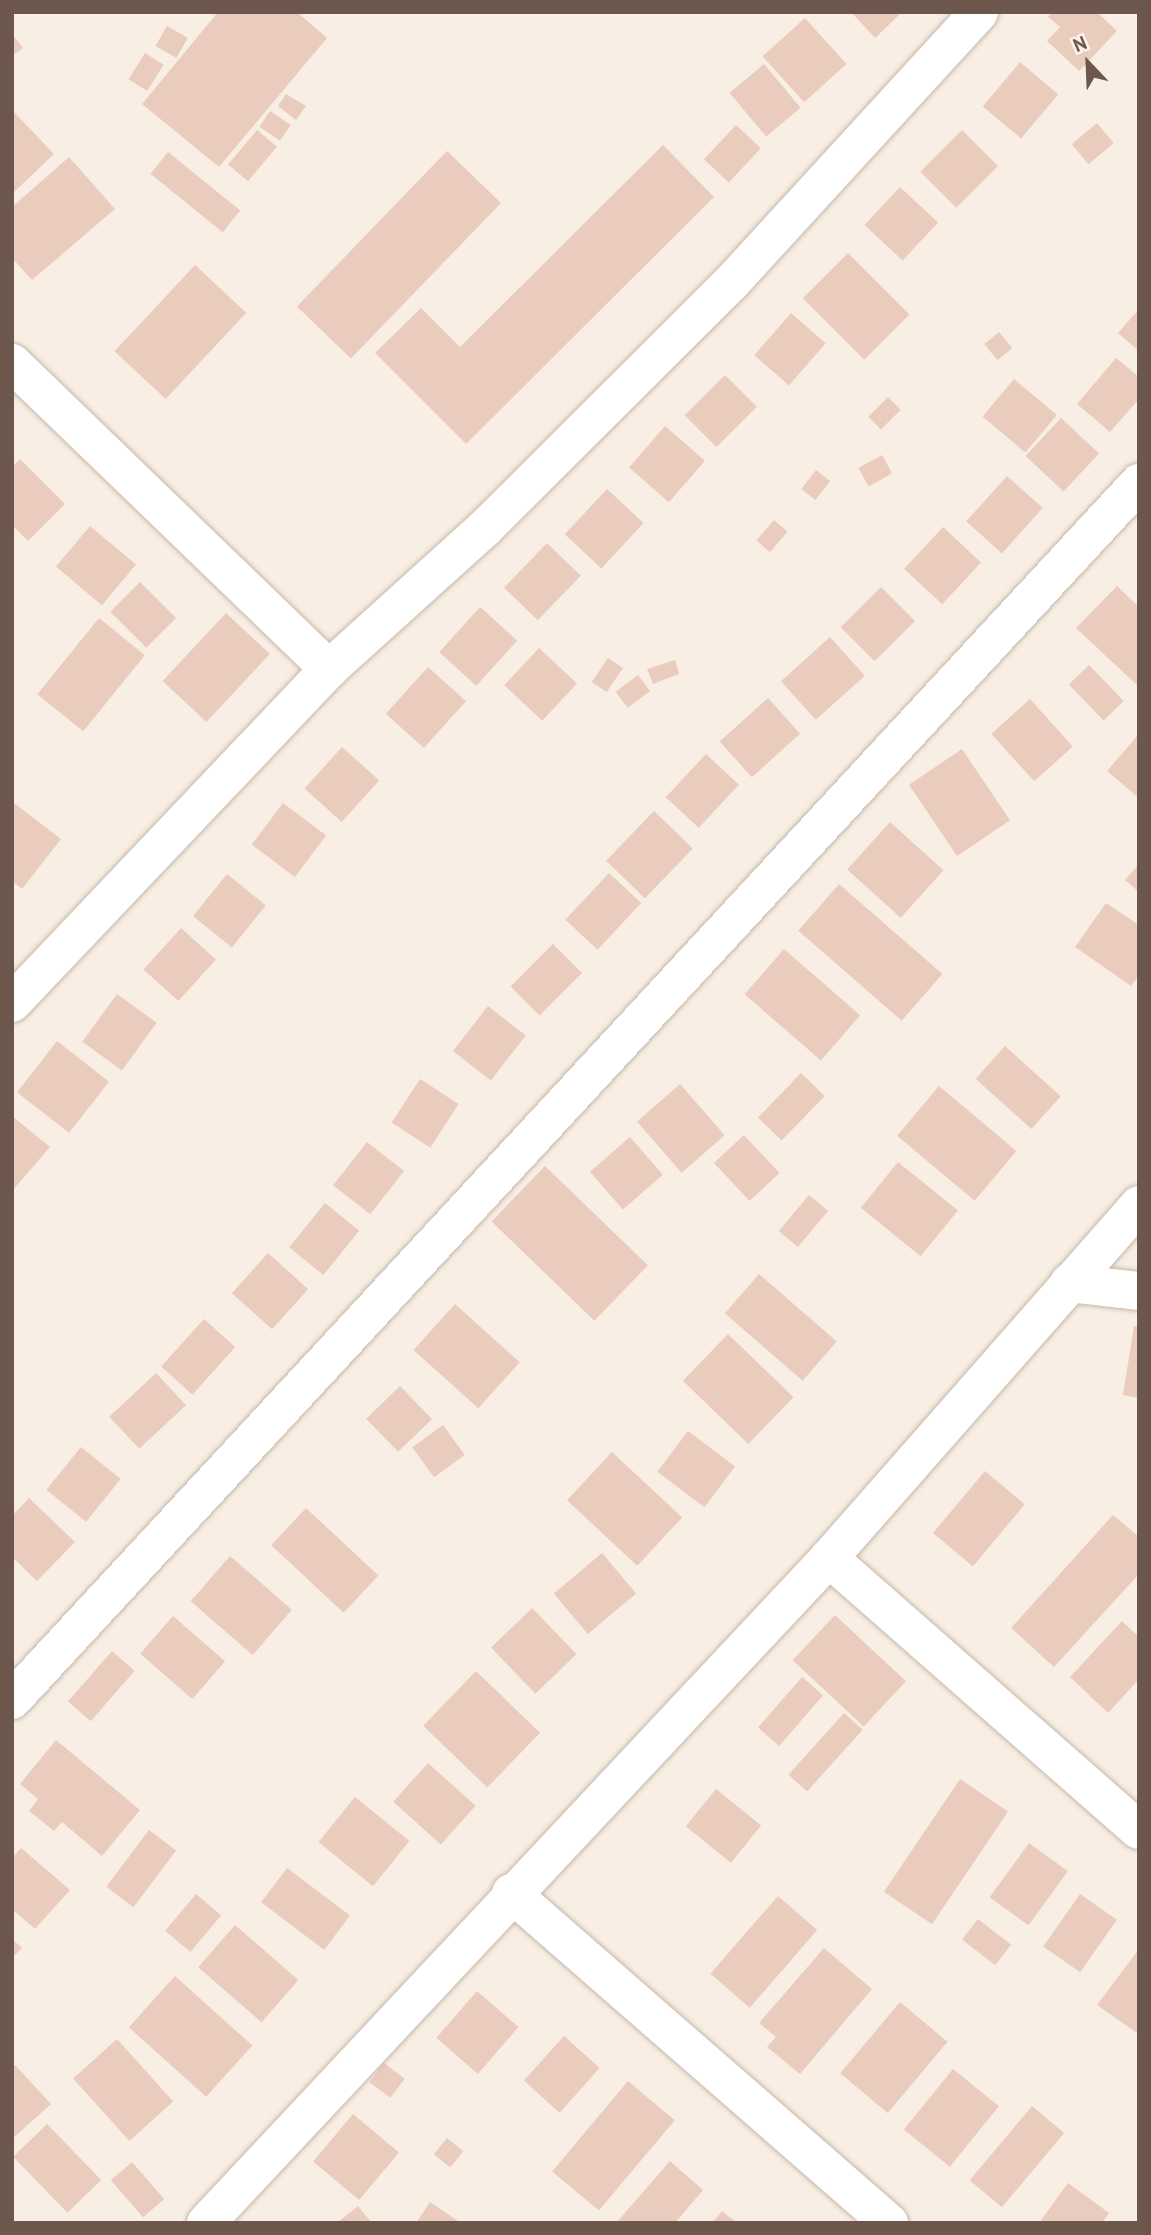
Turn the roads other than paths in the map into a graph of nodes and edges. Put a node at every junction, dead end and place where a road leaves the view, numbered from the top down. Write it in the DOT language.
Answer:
graph roads {
  1 [pos="979,12"];
  2 [pos="12,362"];
  3 [pos="1139,483"];
  4 [pos="329,669"];
  5 [pos="14,998"];
  6 [pos="1139,1205"];
  7 [pos="1069,1283"];
  8 [pos="1139,1291"];
  9 [pos="829,1559"];
  10 [pos="12,1700"];
  11 [pos="1139,1830"];
  12 [pos="511,1893"];
  13 [pos="208,2222"];
  14 [pos="889,2223"];
  1 -- 4 [label="street"];
  2 -- 4 [label="street"];
  3 -- 10 [label="street"];
  4 -- 5 [label="street"];
  6 -- 7 [label="street"];
  7 -- 8 [label="street"];
  7 -- 9 [label="street"];
  9 -- 11 [label="street"];
  9 -- 12 [label="street"];
  12 -- 13 [label="street"];
  12 -- 14 [label="street"];
}
